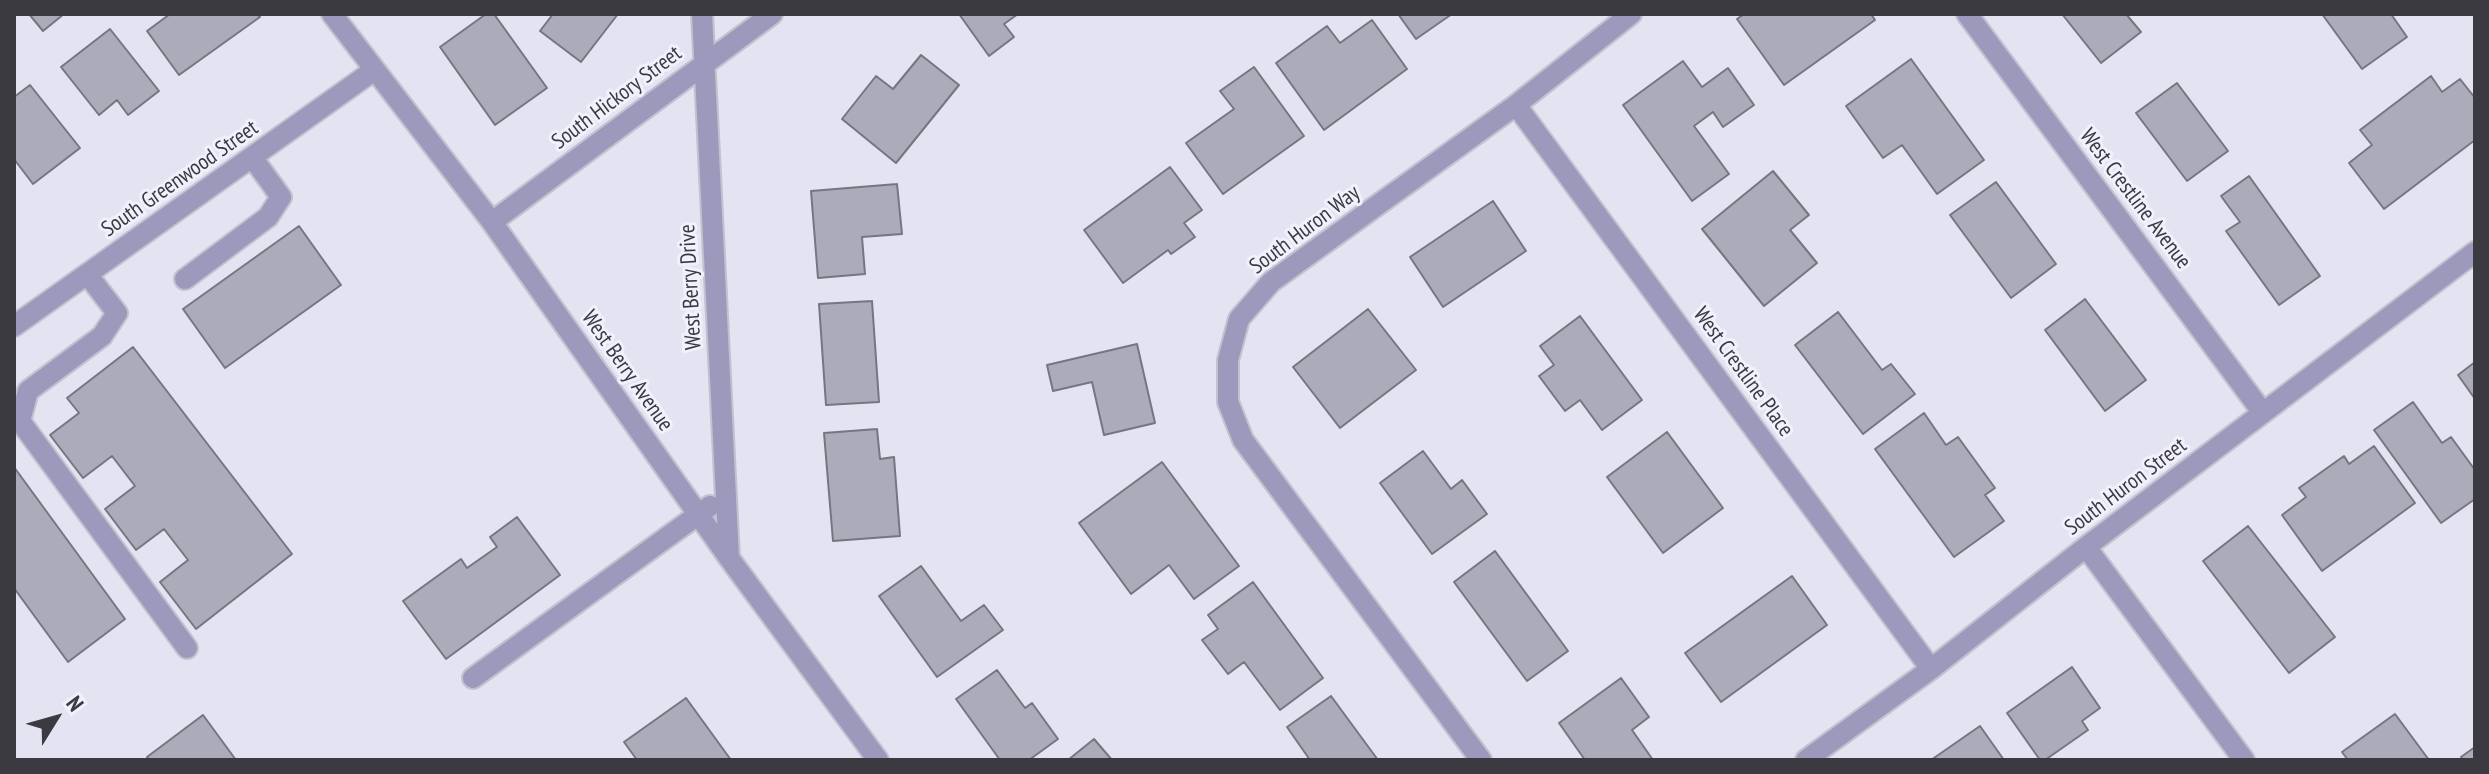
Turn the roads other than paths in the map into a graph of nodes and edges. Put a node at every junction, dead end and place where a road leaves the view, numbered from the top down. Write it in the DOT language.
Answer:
graph roads {
  1 [pos="332,14"];
  2 [pos="702,14"];
  3 [pos="772,14"];
  4 [pos="1631,14"];
  5 [pos="1967,14"];
  6 [pos="703,64"];
  7 [pos="373,71"];
  8 [pos="1516,105"];
  9 [pos="252,157"];
  10 [pos="492,222"];
  11 [pos="2475,252"];
  12 [pos="87,274"];
  13 [pos="185,279"];
  14 [pos="14,326"];
  15 [pos="2263,413"];
  16 [pos="726,495"];
  17 [pos="699,514"];
  18 [pos="2086,547"];
  19 [pos="729,558"];
  20 [pos="187,648"];
  21 [pos="1931,669"];
  22 [pos="473,678"];
  23 [pos="878,760"];
  24 [pos="1481,760"];
  25 [pos="1806,760"];
  26 [pos="2244,760"];
  1 -- 7 [label="street, West Berry Avenue"];
  2 -- 6 [label="street, West Berry Drive"];
  3 -- 6 [label="street, South Hickory Street"];
  4 -- 8 [label="street, South Huron Way"];
  5 -- 15 [label="street, West Crestline Avenue"];
  6 -- 10 [label="street, South Hickory Street"];
  6 -- 16 [label="street, West Berry Drive"];
  7 -- 9 [label="street, South Greenwood Street"];
  7 -- 10 [label="street, West Berry Avenue"];
  8 -- 21 [label="street, West Crestline Place"];
  8 -- 24 [label="street, South Huron Way"];
  9 -- 12 [label="street, South Greenwood Street"];
  9 -- 13 [label="street"];
  10 -- 17 [label="street, West Berry Avenue"];
  11 -- 15 [label="street, South Huron Street"];
  12 -- 14 [label="street, South Greenwood Street"];
  12 -- 20 [label="street"];
  15 -- 18 [label="street, South Huron Street"];
  16 -- 17 [label="street"];
  16 -- 19 [label="street, West Berry Drive"];
  17 -- 19 [label="street, West Berry Avenue"];
  17 -- 22 [label="street"];
  18 -- 21 [label="street, South Huron Street"];
  18 -- 26 [label="street"];
  19 -- 23 [label="street, West Berry Avenue"];
  21 -- 25 [label="street, South Huron Street"];
}
